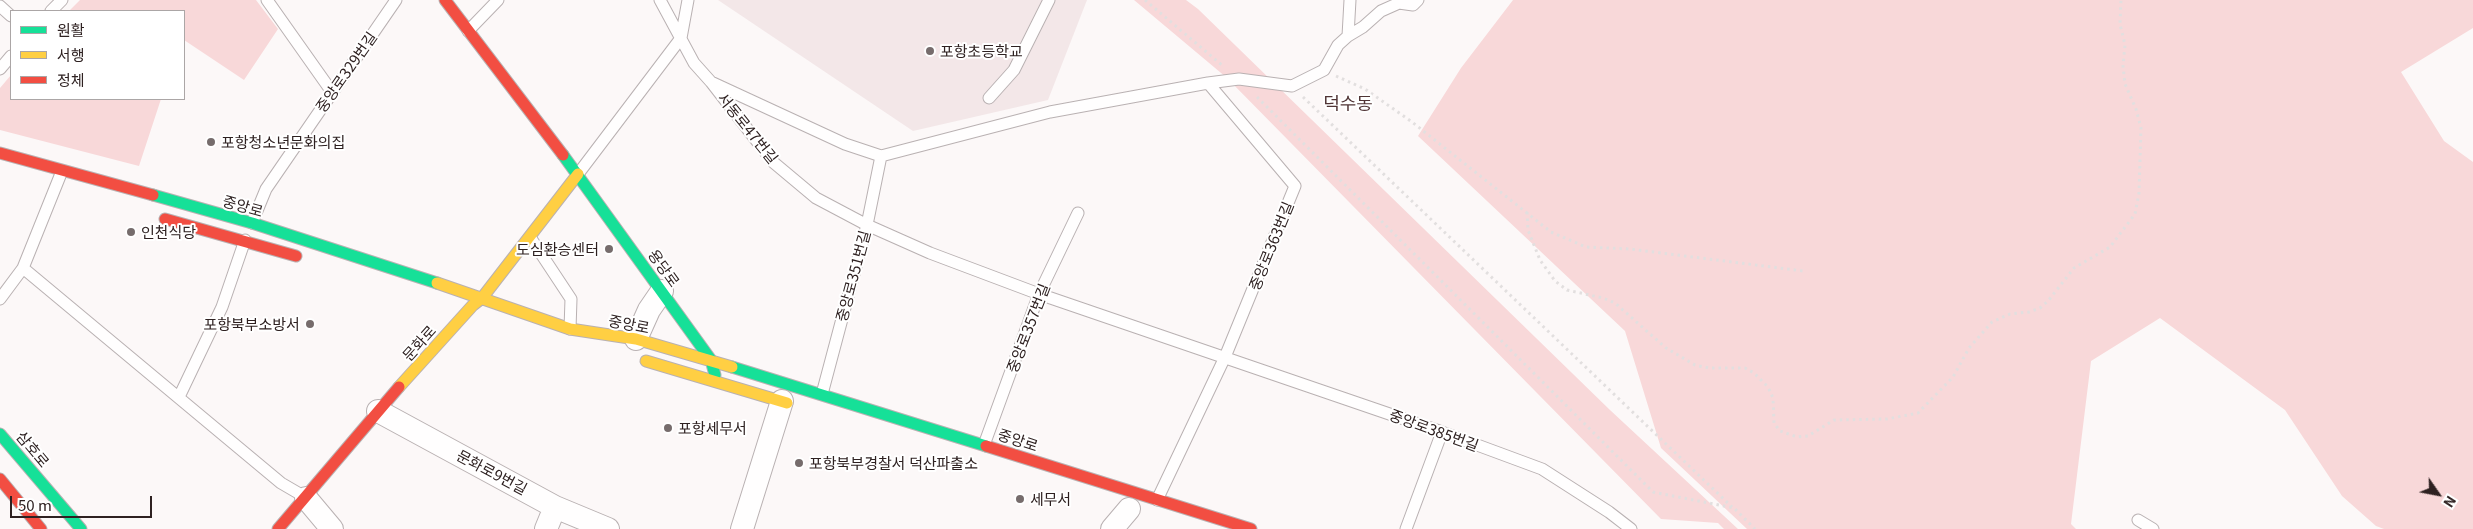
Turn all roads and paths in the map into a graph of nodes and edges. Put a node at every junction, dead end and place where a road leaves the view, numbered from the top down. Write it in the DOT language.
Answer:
graph roads {
  1 [pos="62,0"];
  2 [pos="267,0"];
  3 [pos="396,0"];
  4 [pos="445,0"];
  5 [pos="498,0"];
  6 [pos="660,0"];
  7 [pos="688,0"];
  8 [pos="1049,0"];
  9 [pos="1145,0"];
  10 [pos="1350,0"];
  11 [pos="1418,0"];
  12 [pos="2121,0"];
  13 [pos="0,6"];
  14 [pos="52,10"];
  15 [pos="10,15"];
  16 [pos="468,31"];
  17 [pos="1348,36"];
  18 [pos="682,38"];
  19 [pos="10,57"];
  20 [pos="0,69"];
  21 [pos="1324,70"];
  22 [pos="1239,80"];
  23 [pos="711,82"];
  24 [pos="1208,83"];
  25 [pos="1292,86"];
  26 [pos="332,92"];
  27 [pos="989,98"];
  28 [pos="0,153"];
  29 [pos="881,156"];
  30 [pos="62,171"];
  31 [pos="578,174"];
  32 [pos="1527,212"];
  33 [pos="1078,213"];
  34 [pos="150,214"];
  35 [pos="252,223"];
  36 [pos="867,225"];
  37 [pos="530,237"];
  38 [pos="244,242"];
  39 [pos="311,260"];
  40 [pos="23,268"];
  41 [pos="1803,271"];
  42 [pos="662,291"];
  43 [pos="425,292"];
  44 [pos="1039,294"];
  45 [pos="0,299"];
  46 [pos="478,301"];
  47 [pos="570,329"];
  48 [pos="595,344"];
  49 [pos="634,348"];
  50 [pos="1225,357"];
  51 [pos="711,360"];
  52 [pos="718,384"];
  53 [pos="822,394"];
  54 [pos="179,397"];
  55 [pos="791,404"];
  56 [pos="378,411"];
  57 [pos="1442,432"];
  58 [pos="0,434"];
  59 [pos="984,445"];
  60 [pos="0,479"];
  61 [pos="306,498"];
  62 [pos="1157,500"];
  63 [pos="555,506"];
  64 [pos="1734,508"];
  65 [pos="1129,509"];
  66 [pos="2138,520"];
  67 [pos="41,529"];
  68 [pos="81,529"];
  69 [pos="278,529"];
  70 [pos="332,529"];
  71 [pos="546,529"];
  72 [pos="608,529"];
  73 [pos="742,529"];
  74 [pos="1112,529"];
  75 [pos="1251,529"];
  76 [pos="1406,529"];
  77 [pos="1631,529"];
  78 [pos="1756,529"];
  79 [pos="2153,529"];
  1 -- 14 [label="lane"];
  2 -- 26 [label="lane"];
  3 -- 26 [label="lane, 중앙로329번길"];
  4 -- 16 [label="main road, 용당로"];
  5 -- 16 [label="lane"];
  6 -- 18 [label="lane, 서동로47번길"];
  7 -- 18 [label="lane"];
  8 -- 27 [label="lane"];
  9 -- 22 [label="path"];
  10 -- 17 [label="lane"];
  11 -- 17 [label="lane"];
  12 -- 32 [label="path"];
  13 -- 15 [label="lane"];
  16 -- 31 [label="main road, 용당로"];
  17 -- 21 [label="lane"];
  18 -- 23 [label="lane, 서동로47번길"];
  18 -- 31 [label="lane"];
  19 -- 20 [label="lane"];
  21 -- 25 [label="lane"];
  21 -- 32 [label="path"];
  22 -- 24 [label="lane"];
  22 -- 25 [label="lane"];
  22 -- 64 [label="path"];
  23 -- 29 [label="lane"];
  23 -- 36 [label="lane, 서동로47번길"];
  24 -- 29 [label="lane"];
  24 -- 50 [label="lane, 중앙로363번길"];
  25 -- 64 [label="path"];
  26 -- 35 [label="lane, 중앙로329번길"];
  28 -- 30 [label="main road, 중앙로"];
  29 -- 36 [label="lane, 중앙로351번길"];
  30 -- 35 [label="main road, 중앙로"];
  30 -- 40 [label="lane"];
  31 -- 37 [label="main road, 문화로"];
  31 -- 42 [label="main road, 용당로"];
  32 -- 41 [label="path"];
  33 -- 44 [label="lane, 중앙로357번길"];
  34 -- 38 [label="main road"];
  35 -- 38 [label="lane, 중앙로329번길"];
  35 -- 46 [label="main road, 중앙로"];
  36 -- 44 [label="lane, 서동로47번길"];
  36 -- 53 [label="lane, 중앙로351번길"];
  37 -- 46 [label="main road, 문화로"];
  37 -- 47 [label="lane"];
  38 -- 39 [label="main road"];
  38 -- 54 [label="lane, 중앙로329번길"];
  40 -- 45 [label="lane"];
  40 -- 54 [label="lane"];
  42 -- 49 [label="street"];
  42 -- 51 [label="main road, 용당로"];
  43 -- 46 [label="main road, 중앙로"];
  44 -- 50 [label="lane, 중앙로385번길"];
  44 -- 59 [label="lane, 중앙로357번길"];
  46 -- 47 [label="main road, 중앙로"];
  46 -- 48 [label="main road, 중앙로"];
  46 -- 56 [label="main road, 문화로"];
  47 -- 49 [label="main road, 중앙로"];
  49 -- 51 [label="main road, 중앙로"];
  49 -- 52 [label="main road, 중앙로"];
  50 -- 57 [label="lane, 중앙로385번길"];
  50 -- 62 [label="lane, 중앙로363번길"];
  51 -- 52 [label="main road, 용당로"];
  51 -- 53 [label="main road, 중앙로"];
  52 -- 55 [label="main road, 중앙로"];
  53 -- 59 [label="main road, 중앙로"];
  54 -- 61 [label="lane"];
  55 -- 73 [label="street"];
  56 -- 61 [label="main road, 문화로"];
  56 -- 63 [label="street, 문화로9번길"];
  57 -- 76 [label="lane"];
  57 -- 77 [label="lane, 중앙로385번길"];
  58 -- 68 [label="main road, 삼호로"];
  59 -- 62 [label="main road, 중앙로"];
  60 -- 67 [label="main road"];
  61 -- 69 [label="main road, 문화로"];
  61 -- 70 [label="street"];
  62 -- 75 [label="main road, 중앙로"];
  63 -- 71 [label="street"];
  63 -- 72 [label="street, 문화로9번길"];
  64 -- 78 [label="path"];
  65 -- 74 [label="street"];
  66 -- 79 [label="lane"];
}
